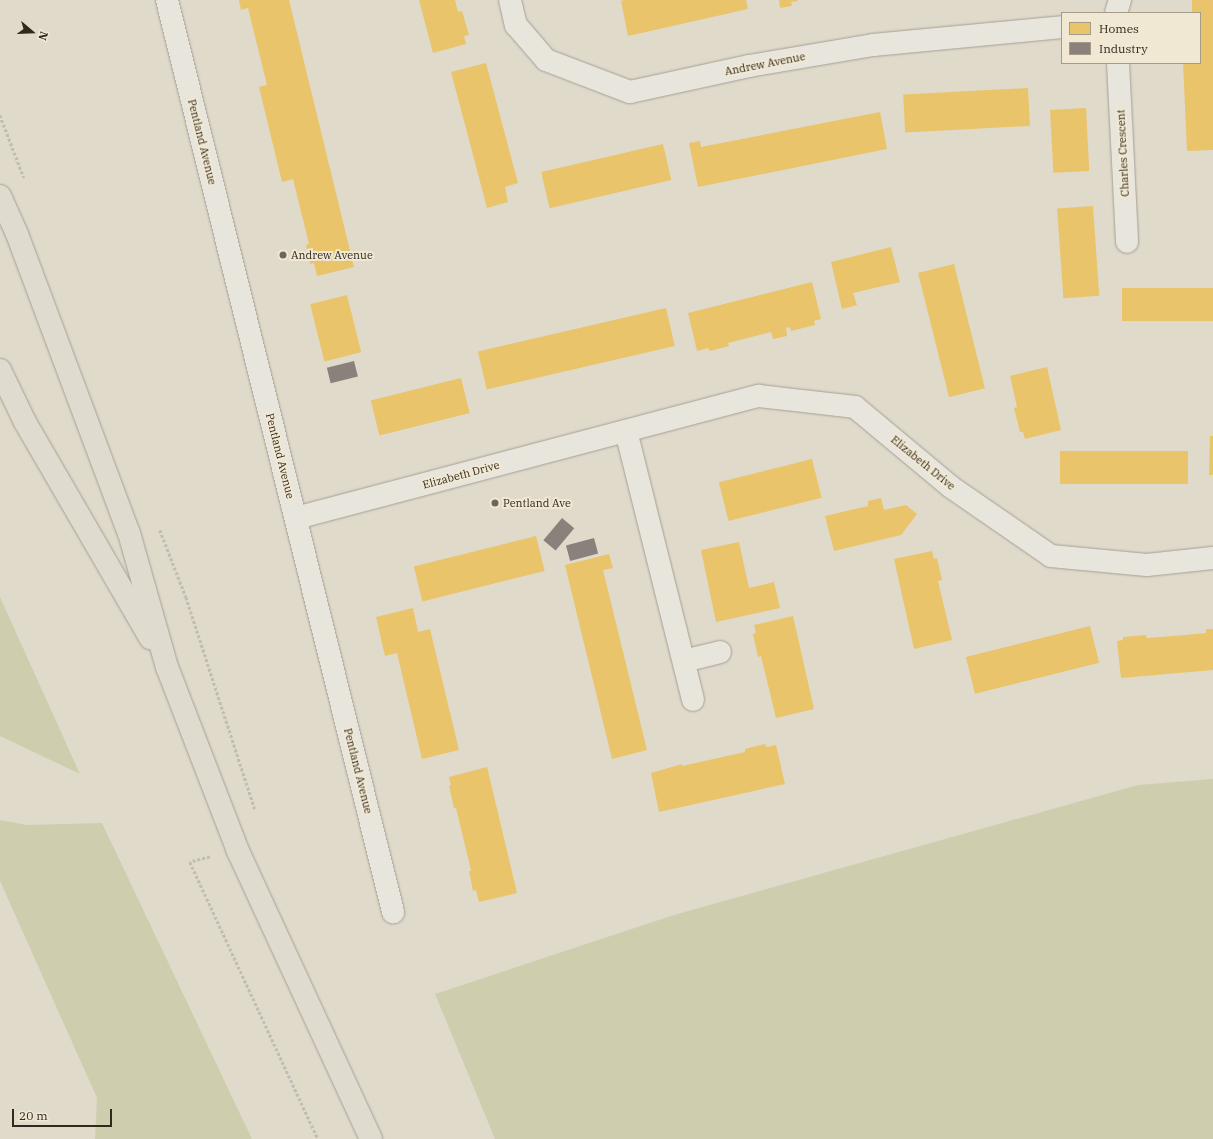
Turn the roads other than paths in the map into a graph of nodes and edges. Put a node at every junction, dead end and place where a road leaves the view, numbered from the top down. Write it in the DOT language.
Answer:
graph roads {
  1 [pos="167,0"];
  2 [pos="510,0"];
  3 [pos="1120,0"];
  4 [pos="1116,12"];
  5 [pos="1061,27"];
  6 [pos="1118,64"];
  7 [pos="0,196"];
  8 [pos="1128,242"];
  9 [pos="0,370"];
  10 [pos="626,431"];
  11 [pos="296,518"];
  12 [pos="1213,558"];
  13 [pos="720,652"];
  14 [pos="684,661"];
  15 [pos="167,667"];
  16 [pos="693,700"];
  17 [pos="393,912"];
  18 [pos="371,1139"];
  1 -- 11 [label="street, Pentland Avenue"];
  2 -- 5 [label="street, Andrew Avenue"];
  3 -- 4 [label="street"];
  6 -- 8 [label="street, Charles Crescent"];
  7 -- 15 [label="main road"];
  9 -- 15 [label="main road"];
  10 -- 11 [label="street, Elizabeth Drive"];
  10 -- 12 [label="street, Elizabeth Drive"];
  10 -- 14 [label="street"];
  11 -- 17 [label="street, Pentland Avenue"];
  13 -- 14 [label="street"];
  14 -- 16 [label="street"];
  15 -- 18 [label="main road"];
}
